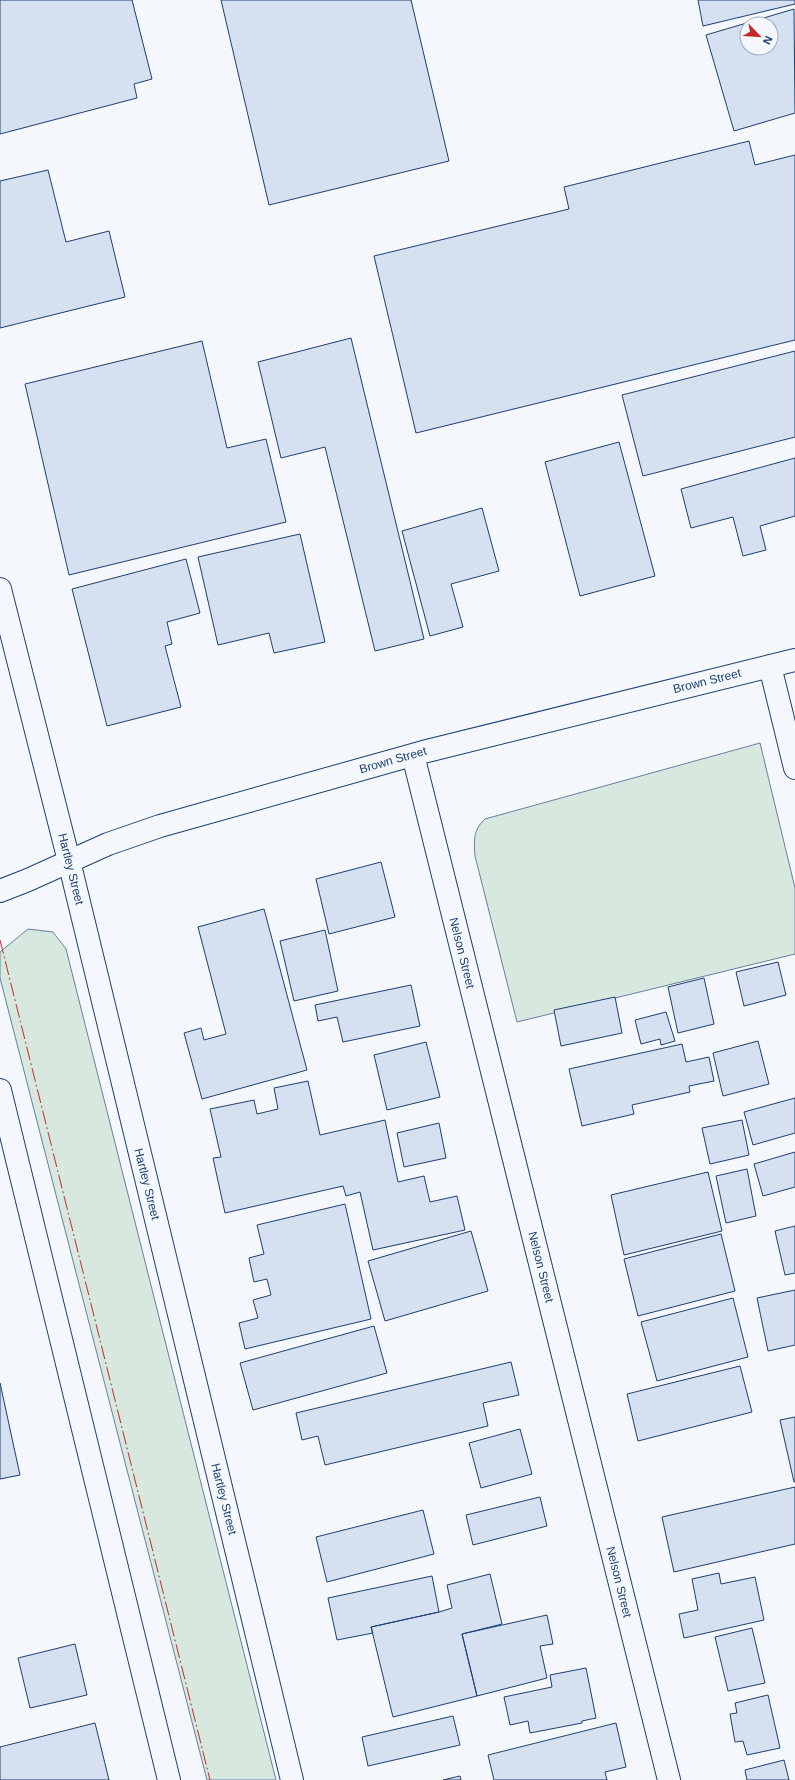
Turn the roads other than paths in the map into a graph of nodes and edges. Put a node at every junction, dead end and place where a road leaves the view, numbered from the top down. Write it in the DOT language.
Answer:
graph roads {
  1 [pos="0,589"];
  2 [pos="795,660"];
  3 [pos="770,666"];
  4 [pos="413,755"];
  5 [pos="795,768"];
  6 [pos="69,861"];
  7 [pos="0,890"];
  8 [pos="0,1092"];
  9 [pos="169,1780"];
  10 [pos="292,1780"];
  11 [pos="668,1780"];
  1 -- 6 [label="street, Hartley Street"];
  2 -- 3 [label="street, Brown Street"];
  3 -- 4 [label="street, Brown Street"];
  3 -- 5 [label="street"];
  4 -- 6 [label="street, Brown Street"];
  4 -- 11 [label="street, Nelson Street"];
  6 -- 7 [label="street, Brown Street"];
  6 -- 10 [label="street, Hartley Street"];
  8 -- 9 [label="street"];
}
